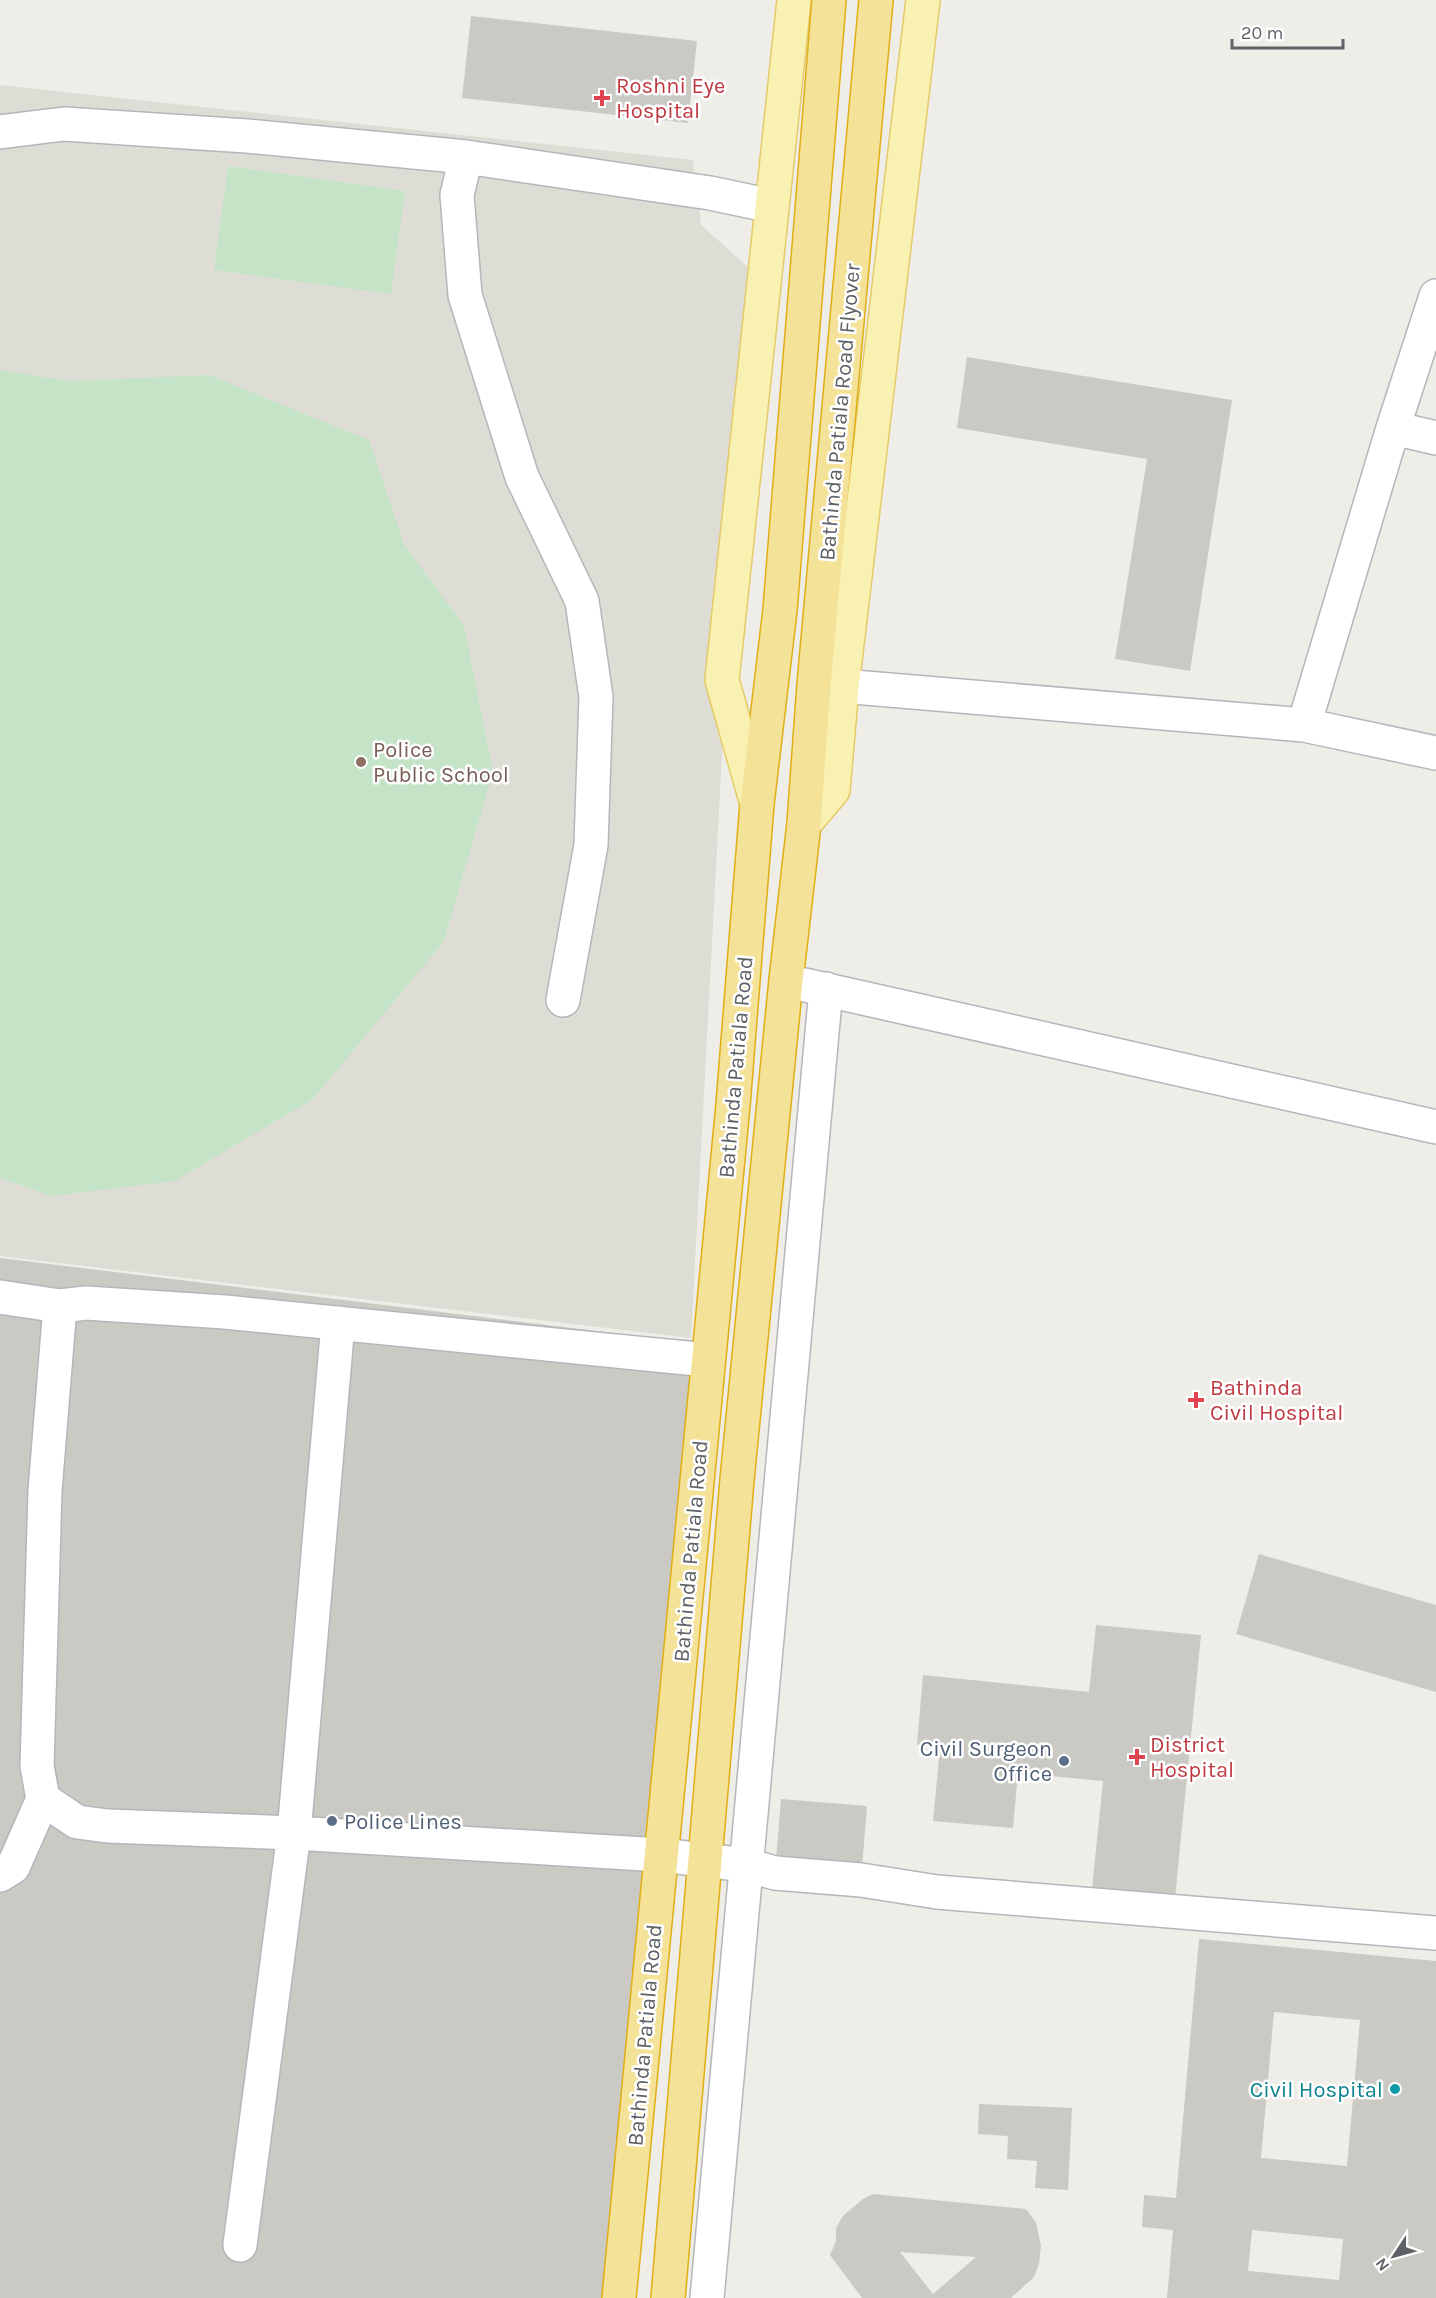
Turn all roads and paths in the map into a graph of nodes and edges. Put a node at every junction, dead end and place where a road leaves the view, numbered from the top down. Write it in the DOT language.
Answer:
graph roads {
  1 [pos="794,0"];
  2 [pos="829,0"];
  3 [pos="876,0"];
  4 [pos="923,0"];
  5 [pos="0,132"];
  6 [pos="466,157"];
  7 [pos="772,206"];
  8 [pos="1436,296"];
  9 [pos="1393,428"];
  10 [pos="1436,438"];
  11 [pos="842,686"];
  12 [pos="1304,726"];
  13 [pos="1436,753"];
  14 [pos="757,804"];
  15 [pos="804,824"];
  16 [pos="786,980"];
  17 [pos="826,989"];
  18 [pos="563,1000"];
  19 [pos="733,1105"];
  20 [pos="773,1106"];
  21 [pos="1436,1127"];
  22 [pos="0,1297"];
  23 [pos="60,1306"];
  24 [pos="338,1323"];
  25 [pos="708,1360"];
  26 [pos="43,1799"];
  27 [pos="294,1833"];
  28 [pos="662,1855"];
  29 [pos="705,1859"];
  30 [pos="746,1865"];
  31 [pos="0,1875"];
  32 [pos="1436,1933"];
  33 [pos="240,2245"];
  34 [pos="619,2298"];
  35 [pos="668,2298"];
  36 [pos="707,2298"];
  1 -- 7 [label="main road"];
  2 -- 14 [label="highway, Bathinda Patiala Road Flyover"];
  3 -- 15 [label="highway, Bathinda Patiala Road Flyover"];
  4 -- 11 [label="main road"];
  5 -- 6 [label="street"];
  6 -- 7 [label="street"];
  6 -- 18 [label="street"];
  7 -- 14 [label="main road"];
  8 -- 9 [label="street"];
  9 -- 10 [label="street"];
  9 -- 12 [label="street"];
  11 -- 12 [label="street"];
  11 -- 15 [label="main road"];
  12 -- 13 [label="street"];
  14 -- 19 [label="highway, Bathinda Patiala Road"];
  15 -- 16 [label="highway, Bathinda Patiala Road Flyover"];
  16 -- 17 [label="street"];
  16 -- 20 [label="highway, Bathinda Patiala Road Flyover"];
  17 -- 21 [label="street"];
  17 -- 30 [label="street"];
  19 -- 20 [label="highway"];
  19 -- 25 [label="highway, Bathinda Patiala Road"];
  20 -- 29 [label="highway, Bathinda Patiala Road Flyover"];
  22 -- 23 [label="street"];
  23 -- 24 [label="street"];
  23 -- 26 [label="street"];
  24 -- 25 [label="street"];
  24 -- 27 [label="street"];
  25 -- 28 [label="highway, Bathinda Patiala Road"];
  26 -- 27 [label="street"];
  26 -- 31 [label="street"];
  27 -- 28 [label="street"];
  27 -- 33 [label="street"];
  28 -- 29 [label="street"];
  28 -- 34 [label="highway, Bathinda Patiala Road"];
  29 -- 30 [label="street"];
  29 -- 35 [label="highway, Bathinda Patiala Road Flyover"];
  30 -- 32 [label="street"];
  30 -- 36 [label="street"];
}
